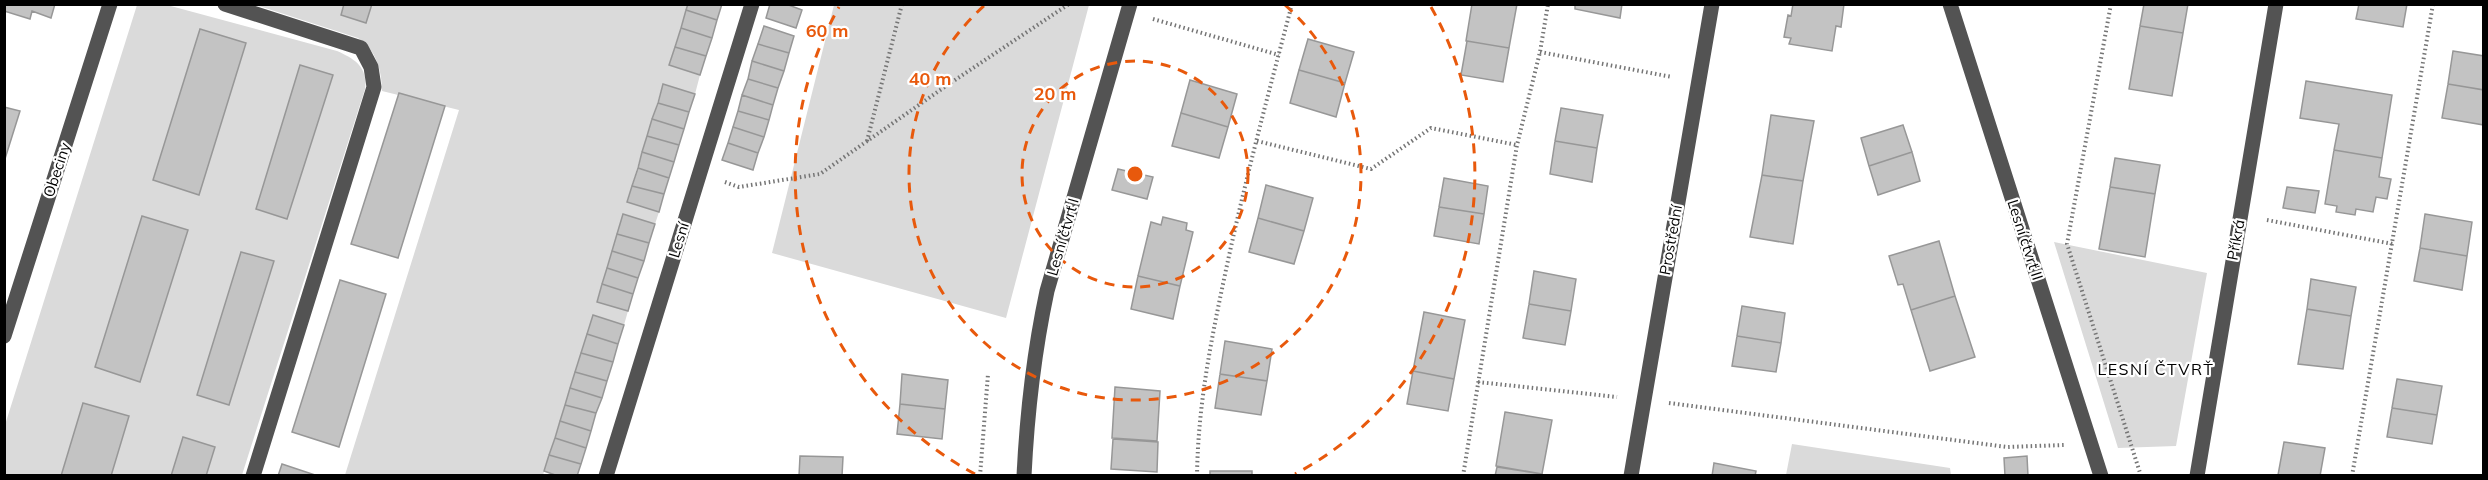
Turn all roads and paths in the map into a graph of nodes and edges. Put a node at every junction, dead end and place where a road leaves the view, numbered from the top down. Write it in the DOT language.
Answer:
graph roads {
  1 [pos="110,4"];
  2 [pos="225,4"];
  3 [pos="752,4"];
  4 [pos="902,4"];
  5 [pos="1069,4"];
  6 [pos="1292,4"];
  7 [pos="1548,4"];
  8 [pos="1712,4"];
  9 [pos="1950,4"];
  10 [pos="2110,4"];
  11 [pos="2276,4"];
  12 [pos="2433,4"];
  13 [pos="1129,8"];
  14 [pos="1540,52"];
  15 [pos="1279,55"];
  16 [pos="1679,79"];
  17 [pos="1257,141"];
  18 [pos="867,142"];
  19 [pos="1517,146"];
  20 [pos="699,174"];
  21 [pos="2240,215"];
  22 [pos="2393,244"];
  23 [pos="4,336"];
  24 [pos="988,374"];
  25 [pos="1478,382"];
  26 [pos="1644,400"];
  27 [pos="1678,404"];
  28 [pos="2063,445"];
  29 [pos="252,476"];
  30 [pos="606,476"];
  31 [pos="980,476"];
  32 [pos="1024,476"];
  33 [pos="1197,476"];
  34 [pos="1463,476"];
  35 [pos="1631,476"];
  36 [pos="2101,476"];
  37 [pos="2140,476"];
  38 [pos="2197,476"];
  39 [pos="2352,476"];
  1 -- 23 [label="street, Obeciny"];
  2 -- 29 [label="street"];
  3 -- 20 [label="street, Lesní"];
  4 -- 18 [label="path"];
  5 -- 18 [label="path"];
  6 -- 15 [label="path"];
  7 -- 14 [label="path"];
  8 -- 26 [label="street, Prostřední"];
  9 -- 36 [label="street, Lesní čtvrť II"];
  10 -- 37 [label="path"];
  11 -- 21 [label="street, Příkrá"];
  12 -- 22 [label="path"];
  13 -- 15 [label="path"];
  13 -- 32 [label="street, Lesní čtvrť I"];
  14 -- 16 [label="path"];
  14 -- 19 [label="path"];
  15 -- 17 [label="path"];
  17 -- 19 [label="path"];
  17 -- 33 [label="path"];
  18 -- 20 [label="path"];
  19 -- 25 [label="path"];
  20 -- 30 [label="street, Lesní"];
  21 -- 22 [label="path"];
  21 -- 38 [label="street, Příkrá"];
  22 -- 39 [label="path"];
  24 -- 31 [label="path"];
  25 -- 26 [label="path"];
  25 -- 34 [label="path"];
  26 -- 35 [label="street, Prostřední"];
  27 -- 28 [label="path"];
}
